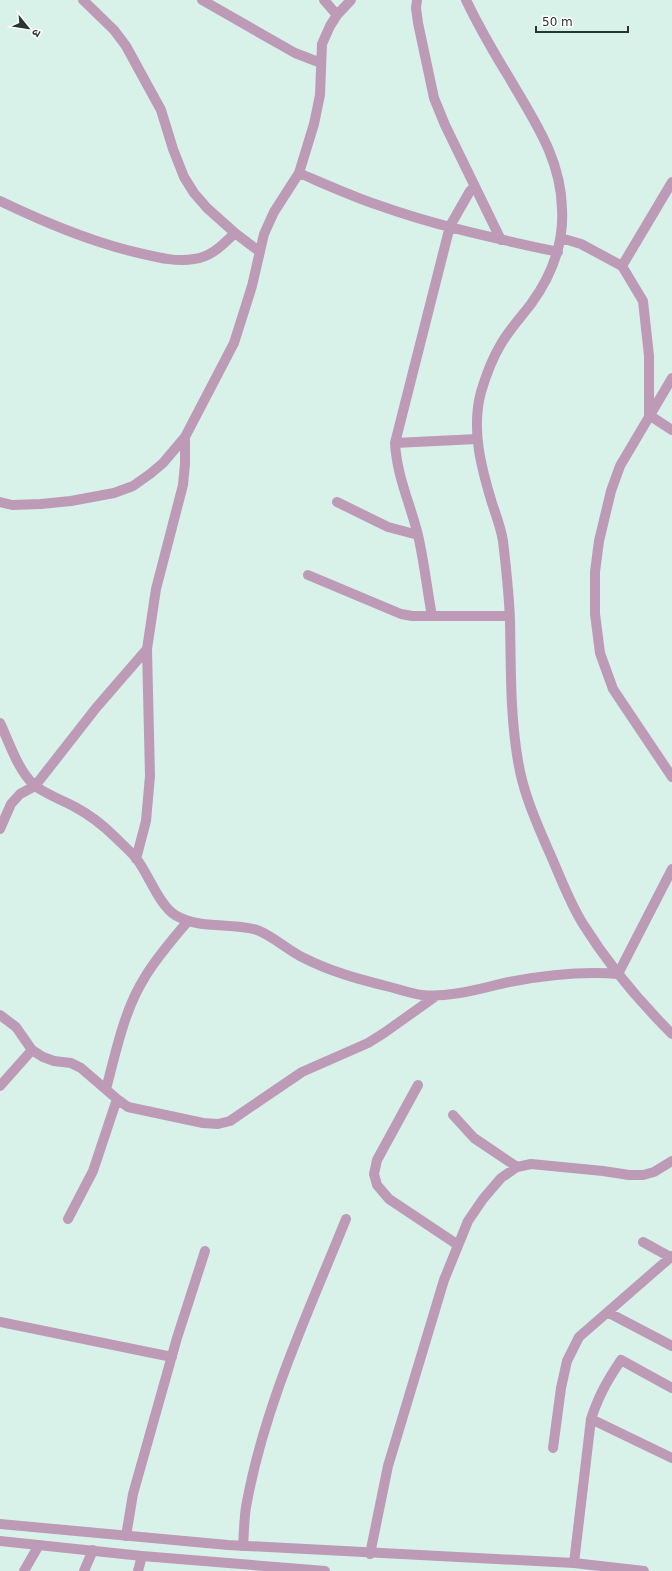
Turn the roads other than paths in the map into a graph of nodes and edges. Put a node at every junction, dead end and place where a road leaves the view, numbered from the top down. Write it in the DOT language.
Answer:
graph roads {
  1 [pos="83,0"];
  2 [pos="202,0"];
  3 [pos="324,0"];
  4 [pos="351,0"];
  5 [pos="417,0"];
  6 [pos="466,0"];
  7 [pos="337,15"];
  8 [pos="321,62"];
  9 [pos="299,173"];
  10 [pos="672,182"];
  11 [pos="475,187"];
  12 [pos="0,201"];
  13 [pos="450,226"];
  14 [pos="235,233"];
  15 [pos="561,238"];
  16 [pos="501,240"];
  17 [pos="260,252"];
  18 [pos="558,252"];
  19 [pos="622,266"];
  20 [pos="672,378"];
  21 [pos="650,415"];
  22 [pos="672,430"];
  23 [pos="185,437"];
  24 [pos="477,439"];
  25 [pos="395,443"];
  26 [pos="0,502"];
  27 [pos="337,502"];
  28 [pos="418,535"];
  29 [pos="308,575"];
  30 [pos="432,616"];
  31 [pos="510,616"];
  32 [pos="147,649"];
  33 [pos="0,723"];
  34 [pos="672,778"];
  35 [pos="35,786"];
  36 [pos="0,829"];
  37 [pos="136,859"];
  38 [pos="672,869"];
  39 [pos="188,922"];
  40 [pos="618,974"];
  41 [pos="436,996"];
  42 [pos="0,1015"];
  43 [pos="672,1034"];
  44 [pos="32,1050"];
  45 [pos="0,1086"];
  46 [pos="418,1086"];
  47 [pos="106,1089"];
  48 [pos="117,1099"];
  49 [pos="453,1115"];
  50 [pos="672,1161"];
  51 [pos="517,1167"];
  52 [pos="68,1219"];
  53 [pos="346,1219"];
  54 [pos="642,1242"];
  55 [pos="458,1245"];
  56 [pos="205,1251"];
  57 [pos="672,1257"];
  58 [pos="609,1313"];
  59 [pos="0,1322"];
  60 [pos="672,1346"];
  61 [pos="172,1356"];
  62 [pos="672,1388"];
  63 [pos="591,1419"];
  64 [pos="553,1448"];
  65 [pos="672,1458"];
  66 [pos="0,1524"];
  67 [pos="126,1536"];
  68 [pos="0,1541"];
  69 [pos="39,1545"];
  70 [pos="243,1546"];
  71 [pos="93,1550"];
  72 [pos="370,1554"];
  73 [pos="142,1556"];
  74 [pos="574,1564"];
  75 [pos="24,1571"];
  76 [pos="84,1571"];
  77 [pos="138,1571"];
  78 [pos="325,1571"];
  79 [pos="644,1571"];
  1 -- 14 [label="street"];
  2 -- 8 [label="street"];
  3 -- 7 [label="street"];
  4 -- 7 [label="street"];
  5 -- 11 [label="street"];
  6 -- 15 [label="street"];
  7 -- 8 [label="street"];
  8 -- 9 [label="street"];
  9 -- 13 [label="street"];
  9 -- 17 [label="street"];
  10 -- 19 [label="street"];
  11 -- 13 [label="street"];
  11 -- 16 [label="street"];
  12 -- 14 [label="street"];
  13 -- 16 [label="street"];
  13 -- 25 [label="street"];
  14 -- 17 [label="street"];
  15 -- 18 [label="street"];
  15 -- 19 [label="street"];
  16 -- 18 [label="street"];
  17 -- 23 [label="street"];
  18 -- 24 [label="street"];
  19 -- 21 [label="street"];
  20 -- 21 [label="street"];
  21 -- 22 [label="street"];
  21 -- 34 [label="street"];
  23 -- 26 [label="street"];
  23 -- 32 [label="street"];
  24 -- 25 [label="street"];
  24 -- 31 [label="street"];
  25 -- 28 [label="street"];
  27 -- 28 [label="street"];
  28 -- 30 [label="street"];
  29 -- 30 [label="street"];
  30 -- 31 [label="street"];
  31 -- 40 [label="street"];
  32 -- 35 [label="street"];
  32 -- 37 [label="street"];
  33 -- 35 [label="street"];
  35 -- 36 [label="street"];
  35 -- 37 [label="street"];
  37 -- 39 [label="street"];
  38 -- 40 [label="street"];
  39 -- 41 [label="street"];
  39 -- 47 [label="street"];
  40 -- 41 [label="street"];
  40 -- 43 [label="street"];
  41 -- 48 [label="street"];
  42 -- 44 [label="street"];
  44 -- 45 [label="street"];
  44 -- 47 [label="street"];
  46 -- 55 [label="street"];
  47 -- 48 [label="street"];
  48 -- 52 [label="street"];
  49 -- 51 [label="street"];
  50 -- 51 [label="street"];
  51 -- 55 [label="street"];
  53 -- 70 [label="street"];
  54 -- 57 [label="street"];
  55 -- 72 [label="street"];
  56 -- 61 [label="street"];
  57 -- 58 [label="street"];
  58 -- 60 [label="street"];
  58 -- 64 [label="street"];
  59 -- 61 [label="street"];
  61 -- 67 [label="street"];
  62 -- 63 [label="street"];
  63 -- 65 [label="street"];
  63 -- 74 [label="street"];
  66 -- 67 [label="street"];
  67 -- 70 [label="street"];
  68 -- 69 [label="street"];
  69 -- 71 [label="street"];
  69 -- 75 [label="street"];
  70 -- 72 [label="street"];
  71 -- 73 [label="street"];
  71 -- 76 [label="street"];
  72 -- 74 [label="street"];
  73 -- 77 [label="street"];
  73 -- 78 [label="street"];
  74 -- 79 [label="street"];
}
